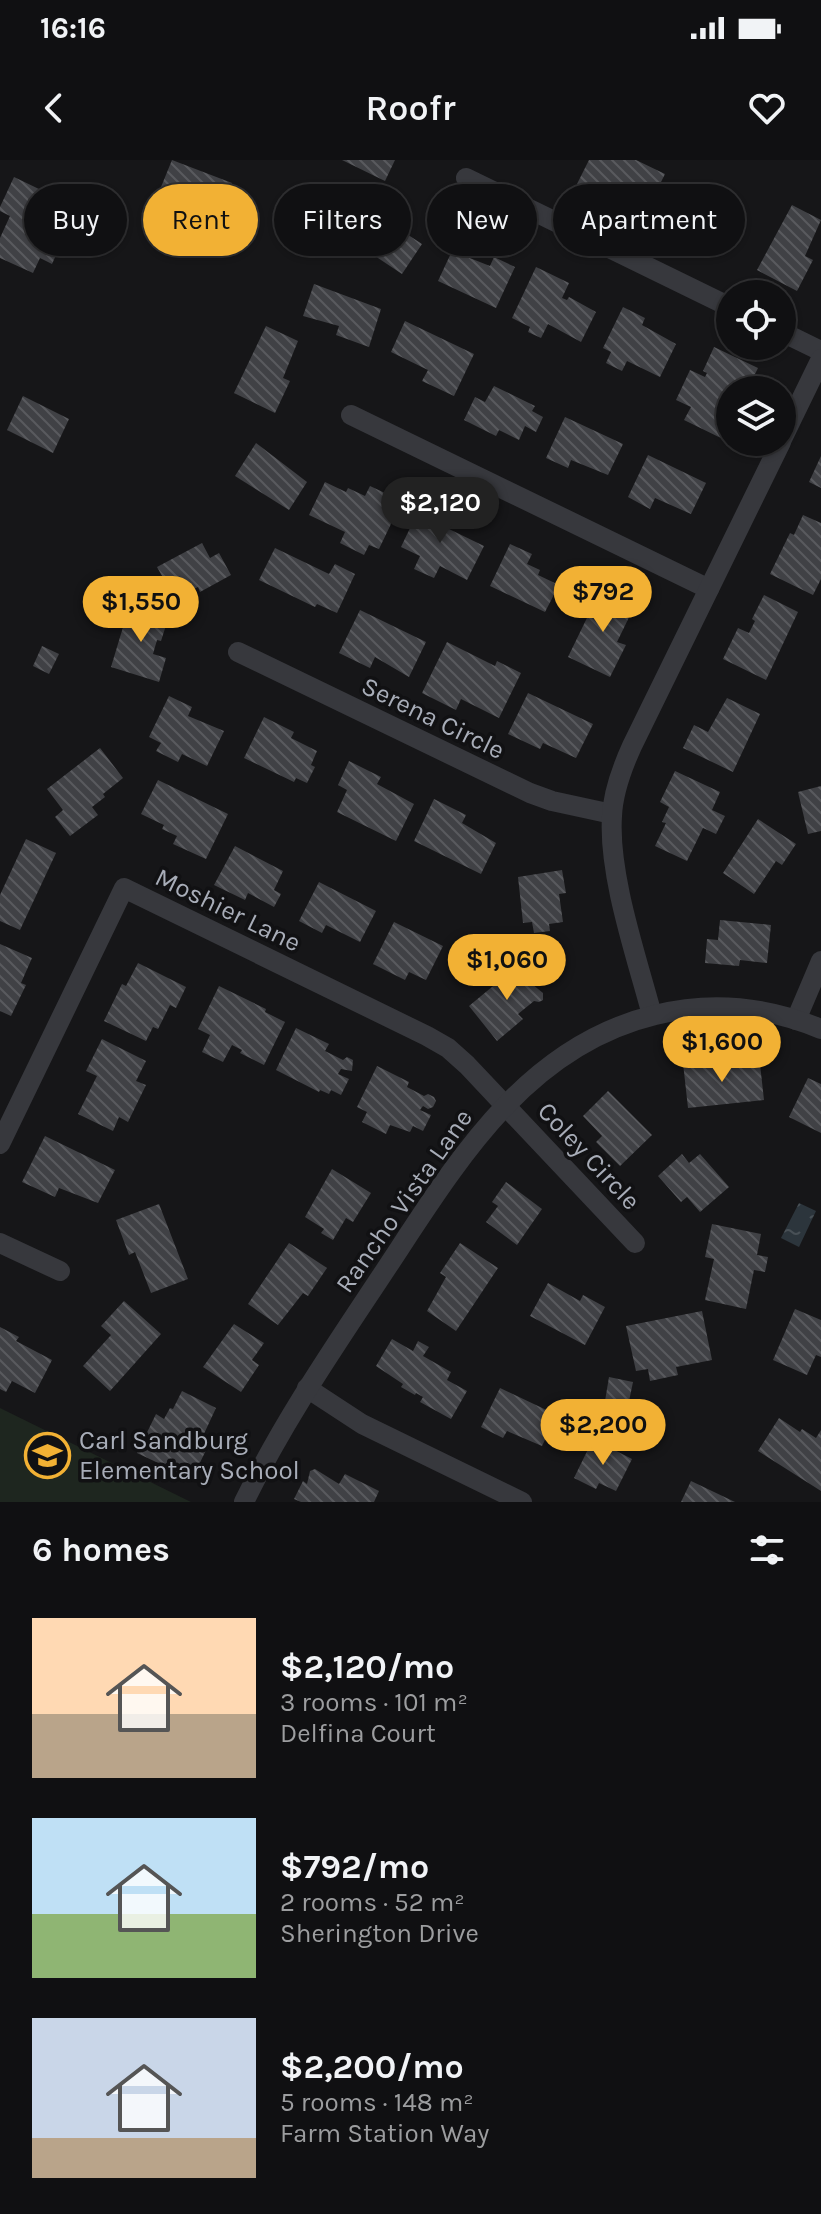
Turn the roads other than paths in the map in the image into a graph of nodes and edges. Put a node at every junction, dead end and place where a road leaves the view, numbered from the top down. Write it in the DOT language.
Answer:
graph roads {
  1 [pos="466,178"];
  2 [pos="716,300"];
  3 [pos="796,339"];
  4 [pos="821,351"];
  5 [pos="821,359"];
  6 [pos="796,410"];
  7 [pos="351,415"];
  8 [pos="774,456"];
  9 [pos="709,589"];
  10 [pos="238,652"];
  11 [pos="612,814"];
  12 [pos="821,961"];
  13 [pos="652,1015"];
  14 [pos="796,1020"];
  15 [pos="821,1029"];
  16 [pos="505,1105"];
  17 [pos="0,1144"];
  18 [pos="0,1243"];
  19 [pos="635,1243"];
  20 [pos="60,1271"];
  21 [pos="307,1388"];
  22 [pos="244,1502"];
  23 [pos="522,1502"];
  1 -- 2 [label="street"];
  3 -- 4 [label="street"];
  5 -- 6 [label="street"];
  7 -- 9 [label="street"];
  8 -- 9 [label="street"];
  9 -- 11 [label="street"];
  10 -- 11 [label="street, Serena Circle"];
  11 -- 13 [label="street"];
  12 -- 14 [label="street"];
  13 -- 14 [label="street, Rancho Vista Lane"];
  13 -- 16 [label="street, Rancho Vista Lane"];
  14 -- 15 [label="street, Rancho Vista Lane"];
  16 -- 17 [label="street, Moshier Lane"];
  16 -- 19 [label="street, Coley Circle"];
  16 -- 21 [label="street, Rancho Vista Lane"];
  18 -- 20 [label="street"];
  21 -- 22 [label="street, Rancho Vista Lane"];
  21 -- 23 [label="street"];
}
